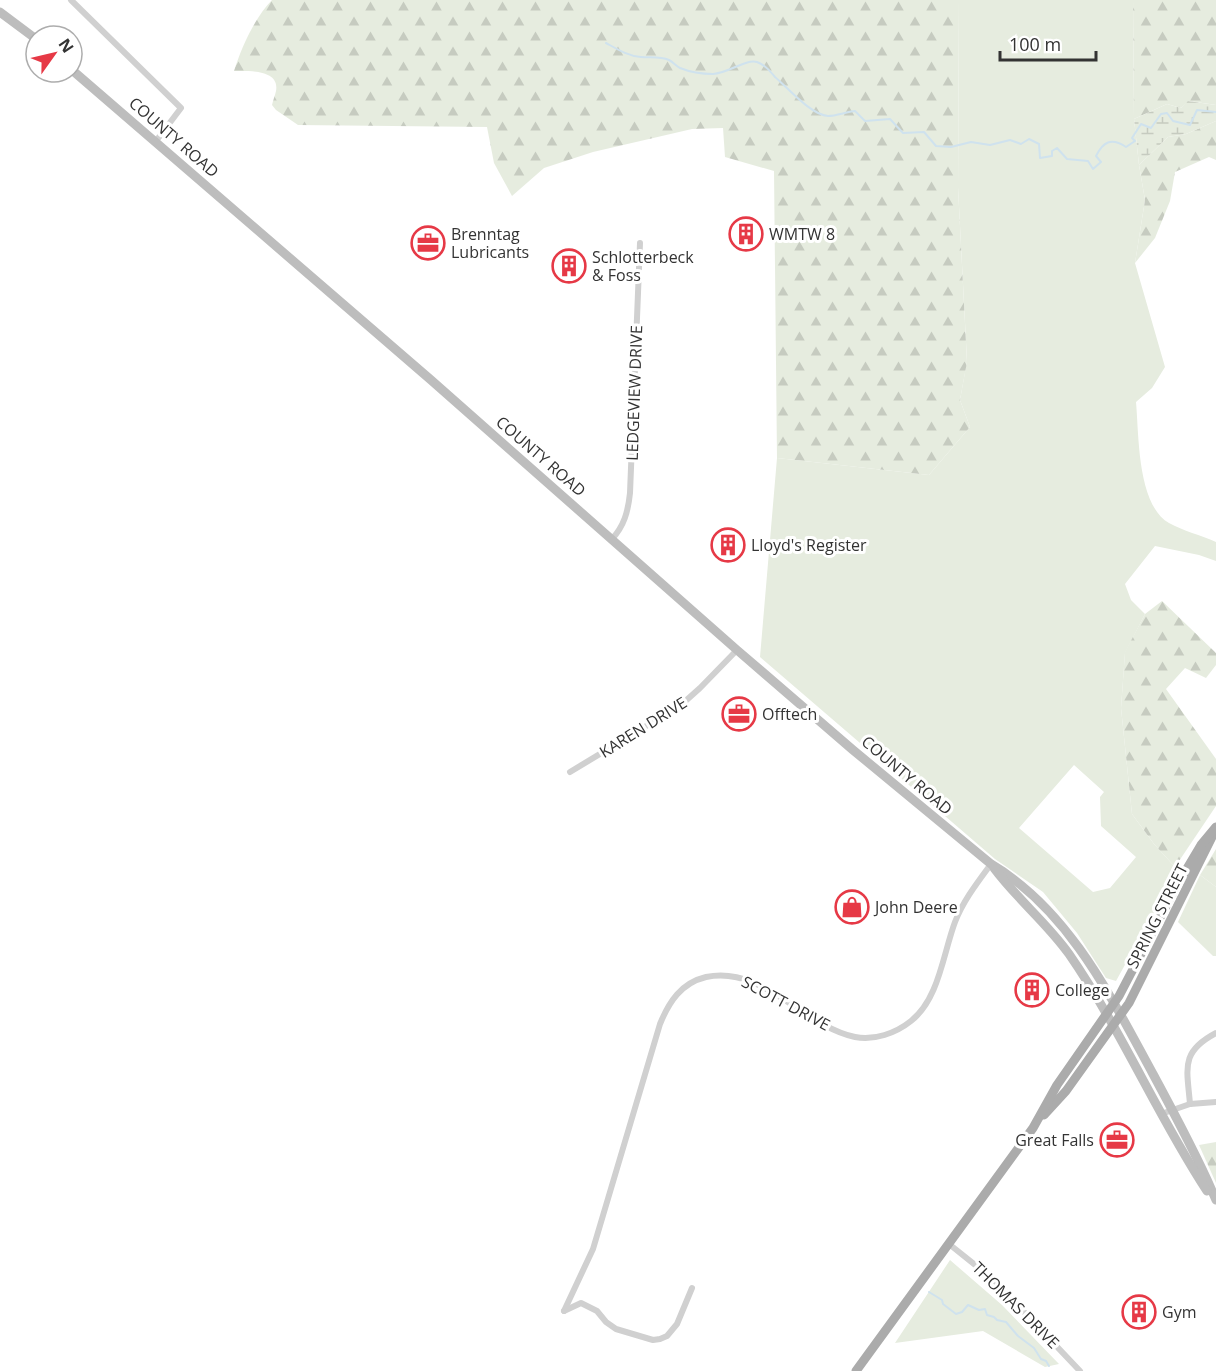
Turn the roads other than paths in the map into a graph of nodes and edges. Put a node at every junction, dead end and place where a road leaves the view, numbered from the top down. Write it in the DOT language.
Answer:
graph roads {
  1 [pos="71,0"];
  2 [pos="0,12"];
  3 [pos="24,30"];
  4 [pos="84,79"];
  5 [pos="156,141"];
  6 [pos="640,243"];
  7 [pos="612,539"];
  8 [pos="737,650"];
  9 [pos="570,772"];
  10 [pos="1216,828"];
  11 [pos="991,864"];
  12 [pos="1114,1004"];
  13 [pos="1106,1014"];
  14 [pos="1120,1016"];
  15 [pos="1113,1026"];
  16 [pos="1216,1033"];
  17 [pos="1216,1102"];
  18 [pos="1190,1104"];
  19 [pos="1172,1110"];
  20 [pos="1161,1114"];
  21 [pos="1033,1128"];
  22 [pos="1216,1202"];
  23 [pos="950,1244"];
  24 [pos="692,1288"];
  25 [pos="856,1371"];
  26 [pos="1080,1371"];
  1 -- 5 [label="street"];
  2 -- 3 [label="main road"];
  4 -- 5 [label="main road, COUNTY ROAD"];
  5 -- 7 [label="main road, COUNTY ROAD"];
  6 -- 7 [label="street, LEDGEVIEW DRIVE"];
  7 -- 8 [label="main road, COUNTY ROAD"];
  8 -- 9 [label="street, KAREN DRIVE"];
  8 -- 11 [label="main road, COUNTY ROAD"];
  10 -- 12 [label="main road, SPRING STREET"];
  10 -- 14 [label="main road, SPRING STREET"];
  11 -- 12 [label="main road, COUNTY ROAD"];
  11 -- 13 [label="main road, COUNTY ROAD"];
  11 -- 24 [label="street, SCOTT DRIVE"];
  12 -- 13 [label="main road, SPRING STREET"];
  12 -- 14 [label="main road, COUNTY ROAD"];
  13 -- 15 [label="main road, COUNTY ROAD"];
  13 -- 21 [label="main road, SPRING STREET"];
  14 -- 15 [label="main road, SPRING STREET"];
  14 -- 19 [label="main road, COUNTY ROAD"];
  15 -- 20 [label="main road, COUNTY ROAD"];
  15 -- 21 [label="main road, SPRING STREET"];
  16 -- 18 [label="street"];
  17 -- 18 [label="street"];
  18 -- 19 [label="street"];
  19 -- 20 [label="street"];
  19 -- 22 [label="main road, COUNTY ROAD"];
  20 -- 22 [label="main road, COUNTY ROAD"];
  21 -- 23 [label="main road, SPRING STREET"];
  23 -- 25 [label="main road, SPRING STREET"];
  23 -- 26 [label="street, THOMAS DRIVE"];
}
